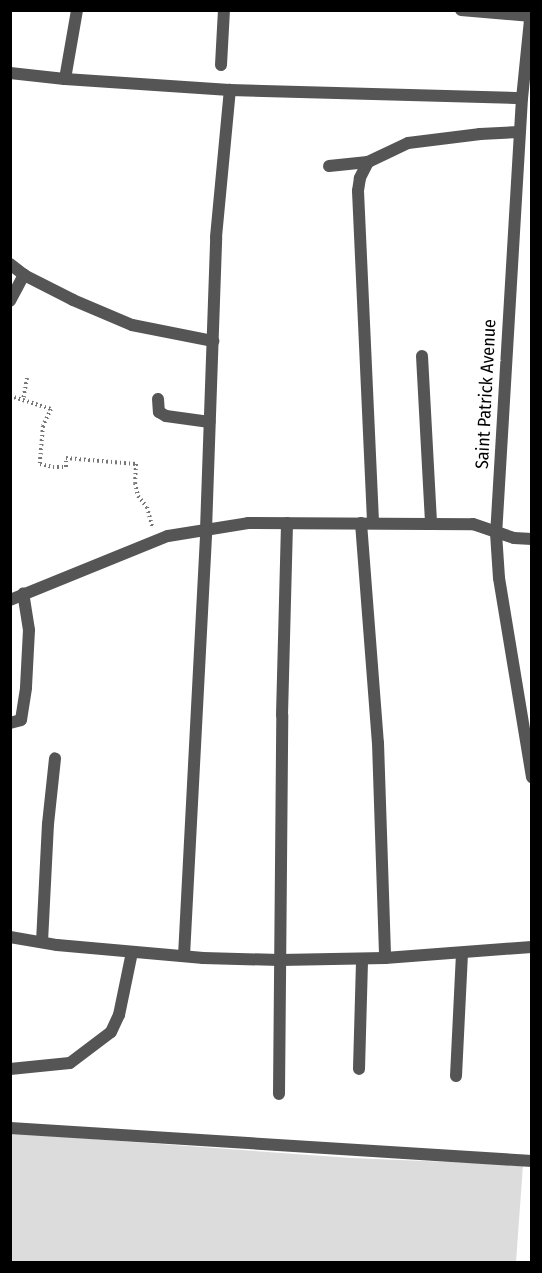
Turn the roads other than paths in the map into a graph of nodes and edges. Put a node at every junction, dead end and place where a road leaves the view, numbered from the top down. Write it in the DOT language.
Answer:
graph roads {
  1 [pos="77,10"];
  2 [pos="224,10"];
  3 [pos="461,10"];
  4 [pos="531,14"];
  5 [pos="222,65"];
  6 [pos="10,73"];
  7 [pos="65,79"];
  8 [pos="230,90"];
  9 [pos="522,98"];
  10 [pos="519,132"];
  11 [pos="368,162"];
  12 [pos="329,166"];
  13 [pos="10,264"];
  14 [pos="24,275"];
  15 [pos="10,301"];
  16 [pos="213,341"];
  17 [pos="422,356"];
  18 [pos="158,399"];
  19 [pos="210,422"];
  20 [pos="287,523"];
  21 [pos="367,523"];
  22 [pos="431,523"];
  23 [pos="206,530"];
  24 [pos="496,533"];
  25 [pos="531,539"];
  26 [pos="23,593"];
  27 [pos="10,600"];
  28 [pos="10,723"];
  29 [pos="55,758"];
  30 [pos="531,777"];
  31 [pos="10,938"];
  32 [pos="42,942"];
  33 [pos="531,947"];
  34 [pos="132,952"];
  35 [pos="462,953"];
  36 [pos="184,956"];
  37 [pos="385,958"];
  38 [pos="362,959"];
  39 [pos="280,960"];
  40 [pos="10,1069"];
  41 [pos="359,1069"];
  42 [pos="456,1076"];
  43 [pos="279,1094"];
  44 [pos="10,1128"];
  45 [pos="531,1161"];
  1 -- 7 [label="street"];
  2 -- 5 [label="street"];
  3 -- 4 [label="street"];
  4 -- 9 [label="street, Saint Patrick Avenue"];
  6 -- 7 [label="street"];
  7 -- 8 [label="street"];
  8 -- 9 [label="street"];
  8 -- 16 [label="street"];
  9 -- 10 [label="street, Saint Patrick Avenue"];
  10 -- 11 [label="street"];
  10 -- 24 [label="street, Saint Patrick Avenue"];
  11 -- 12 [label="street"];
  11 -- 21 [label="street"];
  13 -- 14 [label="street"];
  14 -- 15 [label="street"];
  14 -- 16 [label="street"];
  16 -- 19 [label="street"];
  17 -- 22 [label="street"];
  18 -- 19 [label="street"];
  19 -- 23 [label="street"];
  20 -- 21 [label="street"];
  20 -- 23 [label="street"];
  20 -- 39 [label="street"];
  21 -- 22 [label="street"];
  21 -- 37 [label="street"];
  22 -- 24 [label="street"];
  23 -- 26 [label="street"];
  23 -- 36 [label="street"];
  24 -- 25 [label="street"];
  24 -- 30 [label="street, Saint Patrick Avenue"];
  26 -- 27 [label="street"];
  26 -- 28 [label="street"];
  29 -- 32 [label="street"];
  31 -- 32 [label="street"];
  32 -- 34 [label="street"];
  33 -- 35 [label="street"];
  34 -- 36 [label="street"];
  34 -- 40 [label="street"];
  35 -- 37 [label="street"];
  35 -- 42 [label="street"];
  36 -- 39 [label="street"];
  37 -- 38 [label="street"];
  38 -- 39 [label="street"];
  38 -- 41 [label="street"];
  39 -- 43 [label="street"];
  44 -- 45 [label="street"];
}
